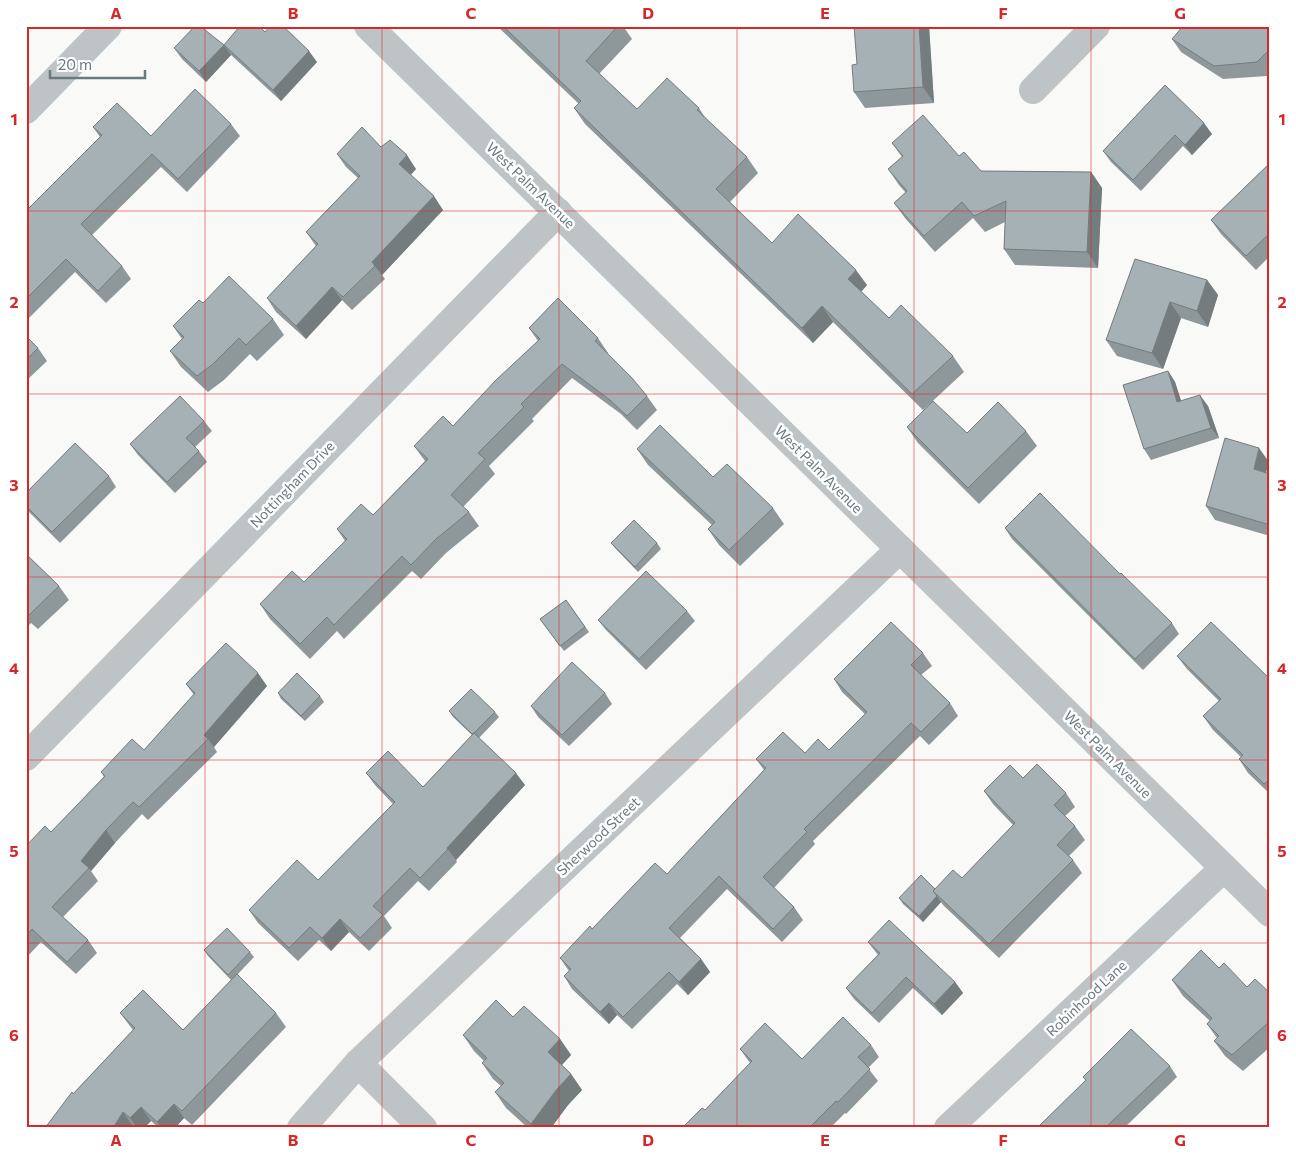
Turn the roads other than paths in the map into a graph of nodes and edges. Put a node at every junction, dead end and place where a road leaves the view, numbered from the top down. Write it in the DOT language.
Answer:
graph roads {
  1 [pos="108,26"];
  2 [pos="368,26"];
  3 [pos="1096,26"];
  4 [pos="1032,90"];
  5 [pos="26,110"];
  6 [pos="558,212"];
  7 [pos="900,549"];
  8 [pos="26,757"];
  9 [pos="1224,868"];
  10 [pos="1270,913"];
  11 [pos="358,1063"];
  12 [pos="301,1128"];
  13 [pos="423,1128"];
  14 [pos="948,1128"];
  1 -- 5 [label="street"];
  2 -- 6 [label="street, West Palm Avenue"];
  3 -- 4 [label="street"];
  6 -- 7 [label="street, West Palm Avenue"];
  6 -- 8 [label="street, Nottingham Drive"];
  7 -- 9 [label="street, West Palm Avenue"];
  7 -- 11 [label="street, Sherwood Street"];
  9 -- 10 [label="street, West Palm Avenue"];
  9 -- 14 [label="street, Robinhood Lane"];
  11 -- 12 [label="street, Sherwood Street"];
  11 -- 13 [label="street"];
}
